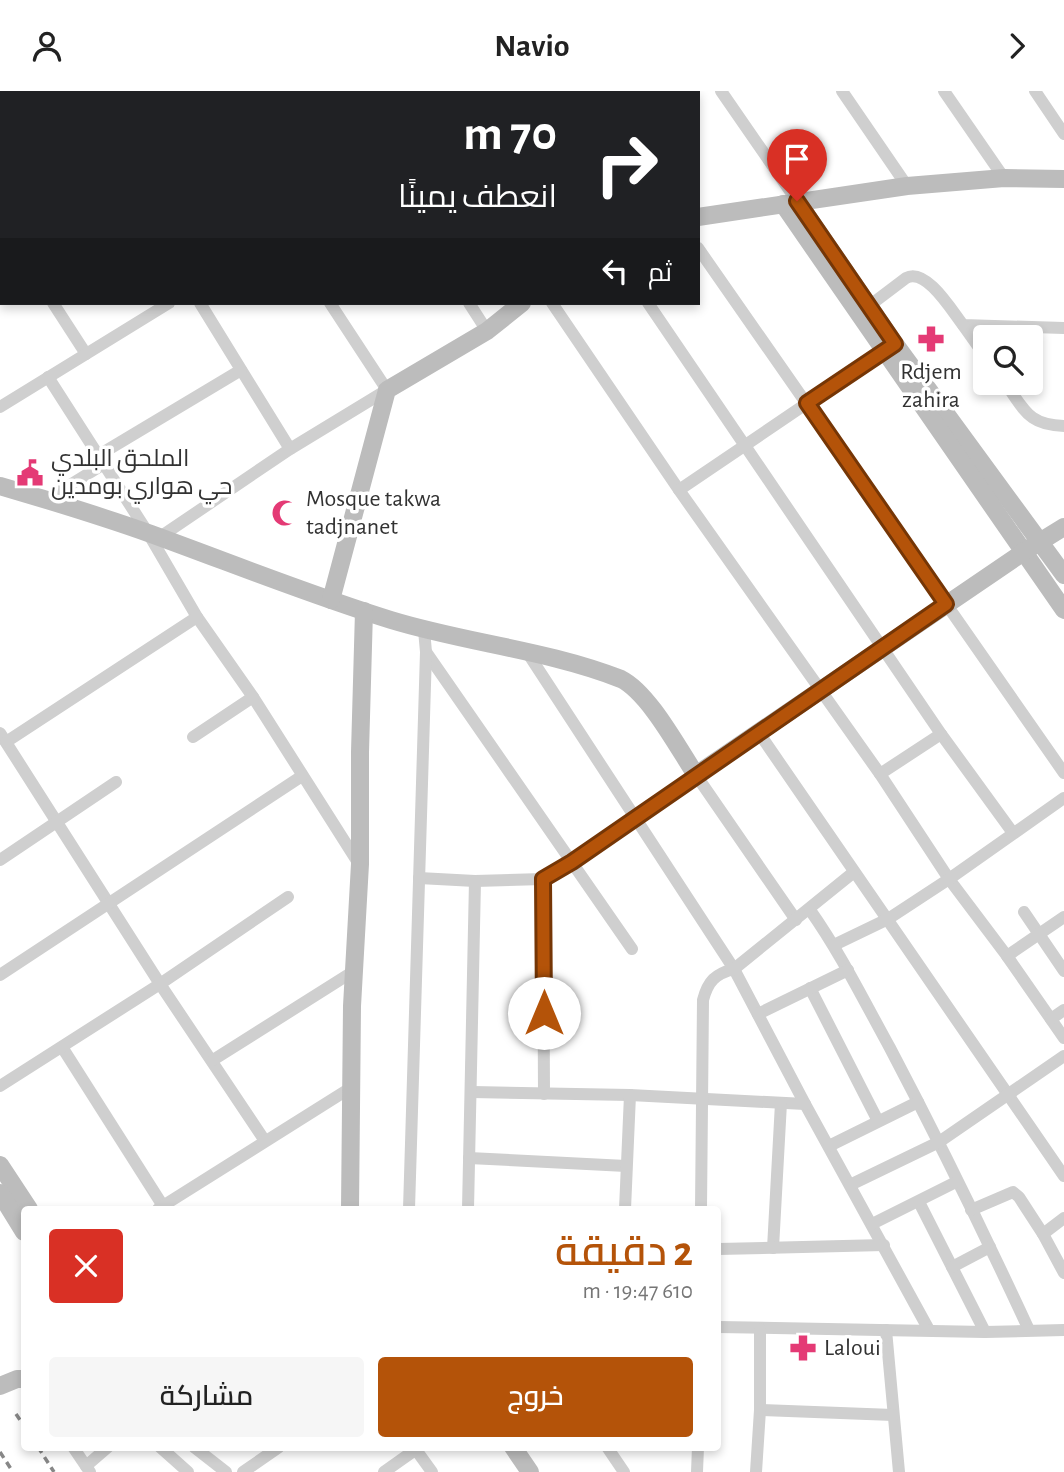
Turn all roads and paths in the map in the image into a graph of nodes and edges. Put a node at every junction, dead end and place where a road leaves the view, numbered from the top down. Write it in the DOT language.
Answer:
graph roads {
  1 [pos="721,91"];
  2 [pos="944,91"];
  3 [pos="1035,91"];
  4 [pos="844,92"];
  5 [pos="1064,134"];
  6 [pos="1004,178"];
  7 [pos="1064,179"];
  8 [pos="907,185"];
  9 [pos="790,203"];
  10 [pos="700,217"];
  11 [pos="700,251"];
  12 [pos="54,305"];
  13 [pos="166,305"];
  14 [pos="201,305"];
  15 [pos="331,305"];
  16 [pos="470,305"];
  17 [pos="520,305"];
  18 [pos="553,305"];
  19 [pos="649,305"];
  20 [pos="869,306"];
  21 [pos="963,325"];
  22 [pos="1064,328"];
  23 [pos="487,331"];
  24 [pos="973,339"];
  25 [pos="890,348"];
  26 [pos="86,354"];
  27 [pos="241,370"];
  28 [pos="48,377"];
  29 [pos="387,390"];
  30 [pos="1014,395"];
  31 [pos="807,403"];
  32 [pos="0,407"];
  33 [pos="1064,426"];
  34 [pos="744,446"];
  35 [pos="290,449"];
  36 [pos="101,460"];
  37 [pos="0,486"];
  38 [pos="679,490"];
  39 [pos="47,499"];
  40 [pos="1064,527"];
  41 [pos="154,535"];
  42 [pos="1041,541"];
  43 [pos="1025,551"];
  44 [pos="1064,575"];
  45 [pos="331,600"];
  46 [pos="946,604"];
  47 [pos="1064,610"];
  48 [pos="364,611"];
  49 [pos="197,617"];
  50 [pos="424,630"];
  51 [pos="883,647"];
  52 [pos="426,652"];
  53 [pos="527,652"];
  54 [pos="820,691"];
  55 [pos="253,697"];
  56 [pos="759,733"];
  57 [pos="942,734"];
  58 [pos="192,737"];
  59 [pos="3,738"];
  60 [pos="1064,773"];
  61 [pos="880,774"];
  62 [pos="696,775"];
  63 [pos="302,776"];
  64 [pos="116,782"];
  65 [pos="1064,798"];
  66 [pos="636,816"];
  67 [pos="57,822"];
  68 [pos="1013,833"];
  69 [pos="0,860"];
  70 [pos="572,862"];
  71 [pos="360,864"];
  72 [pos="854,873"];
  73 [pos="419,878"];
  74 [pos="543,879"];
  75 [pos="949,879"];
  76 [pos="475,881"];
  77 [pos="288,897"];
  78 [pos="110,903"];
  79 [pos="810,910"];
  80 [pos="1024,912"];
  81 [pos="1064,917"];
  82 [pos="888,919"];
  83 [pos="796,920"];
  84 [pos="1039,934"];
  85 [pos="835,945"];
  86 [pos="632,949"];
  87 [pos="1007,956"];
  88 [pos="734,969"];
  89 [pos="848,970"];
  90 [pos="354,971"];
  91 [pos="1064,971"];
  92 [pos="0,975"];
  93 [pos="160,984"];
  94 [pos="810,988"];
  95 [pos="1064,1010"];
  96 [pos="758,1014"];
  97 [pos="1051,1019"];
  98 [pos="1064,1038"];
  99 [pos="62,1047"];
  100 [pos="1064,1056"];
  101 [pos="213,1060"];
  102 [pos="0,1086"];
  103 [pos="352,1087"];
  104 [pos="472,1093"];
  105 [pos="544,1094"];
  106 [pos="630,1095"];
  107 [pos="1007,1095"];
  108 [pos="704,1099"];
  109 [pos="918,1102"];
  110 [pos="781,1103"];
  111 [pos="805,1104"];
  112 [pos="878,1121"];
  113 [pos="265,1141"];
  114 [pos="939,1142"];
  115 [pos="829,1146"];
  116 [pos="469,1158"];
  117 [pos="0,1165"];
  118 [pos="626,1166"];
  119 [pos="1064,1176"];
  120 [pos="956,1182"];
  121 [pos="850,1185"];
  122 [pos="0,1193"];
  123 [pos="919,1202"];
  124 [pos="27,1206"];
  125 [pos="159,1206"];
  126 [pos="162,1206"];
  127 [pos="346,1206"];
  128 [pos="409,1206"];
  129 [pos="468,1206"];
  130 [pos="625,1206"];
  131 [pos="701,1206"];
  132 [pos="971,1210"];
  133 [pos="1064,1217"];
  134 [pos="872,1224"];
  135 [pos="21,1227"];
  136 [pos="1043,1234"];
  137 [pos="884,1245"];
  138 [pos="990,1247"];
  139 [pos="774,1248"];
  140 [pos="721,1249"];
  141 [pos="952,1267"];
  142 [pos="1064,1273"];
  143 [pos="721,1327"];
  144 [pos="760,1329"];
  145 [pos="887,1330"];
  146 [pos="929,1330"];
  147 [pos="1030,1330"];
  148 [pos="1064,1330"];
  149 [pos="985,1332"];
  150 [pos="21,1379"];
  151 [pos="0,1386"];
  152 [pos="760,1410"];
  153 [pos="893,1415"];
  154 [pos="76,1451"];
  155 [pos="104,1451"];
  156 [pos="164,1451"];
  157 [pos="199,1451"];
  158 [pos="273,1451"];
  159 [pos="411,1451"];
  160 [pos="416,1451"];
  161 [pos="515,1451"];
  162 [pos="610,1451"];
  163 [pos="620,1451"];
  164 [pos="698,1451"];
  165 [pos="88,1469"];
  166 [pos="622,1469"];
  167 [pos="524,1470"];
  168 [pos="188,1472"];
  169 [pos="226,1472"];
  170 [pos="243,1472"];
  171 [pos="384,1472"];
  172 [pos="432,1472"];
  173 [pos="697,1472"];
  174 [pos="756,1472"];
  175 [pos="899,1472"];
  1 -- 9 [label="street"];
  2 -- 6 [label="street"];
  3 -- 5 [label="street"];
  4 -- 8 [label="street"];
  6 -- 7 [label="street"];
  6 -- 8 [label="street"];
  8 -- 9 [label="street"];
  9 -- 10 [label="street"];
  9 -- 20 [label="street"];
  9 -- 25 [label="street"];
  11 -- 31 [label="street"];
  12 -- 26 [label="street"];
  13 -- 26 [label="street"];
  14 -- 27 [label="street"];
  15 -- 29 [label="street"];
  16 -- 23 [label="street"];
  17 -- 23 [label="street"];
  18 -- 38 [label="street"];
  19 -- 34 [label="street"];
  20 -- 21 [label="street"];
  20 -- 25 [label="street"];
  21 -- 22 [label="street"];
  21 -- 24 [label="street"];
  23 -- 29 [label="street"];
  25 -- 31 [label="street"];
  25 -- 42 [label="street"];
  25 -- 43 [label="street"];
  26 -- 28 [label="street"];
  27 -- 35 [label="street"];
  27 -- 36 [label="street"];
  28 -- 32 [label="street"];
  28 -- 36 [label="street"];
  29 -- 35 [label="street"];
  29 -- 45 [label="street"];
  30 -- 33 [label="street"];
  31 -- 34 [label="street"];
  31 -- 46 [label="street"];
  34 -- 38 [label="street"];
  34 -- 51 [label="street"];
  35 -- 41 [label="street"];
  36 -- 39 [label="street"];
  36 -- 41 [label="street"];
  37 -- 39 [label="street"];
  38 -- 54 [label="street"];
  39 -- 41 [label="street"];
  40 -- 42 [label="street"];
  41 -- 45 [label="street"];
  41 -- 49 [label="street"];
  42 -- 43 [label="street"];
  42 -- 44 [label="street"];
  43 -- 46 [label="street"];
  43 -- 47 [label="street"];
  45 -- 48 [label="street"];
  46 -- 51 [label="street"];
  46 -- 60 [label="street"];
  48 -- 50 [label="street"];
  48 -- 71 [label="street"];
  49 -- 55 [label="street"];
  49 -- 59 [label="street"];
  50 -- 52 [label="street"];
  50 -- 53 [label="street"];
  51 -- 54 [label="street"];
  51 -- 57 [label="street"];
  52 -- 70 [label="street"];
  52 -- 73 [label="street"];
  53 -- 62 [label="street"];
  53 -- 66 [label="street"];
  54 -- 56 [label="street"];
  54 -- 61 [label="street"];
  55 -- 58 [label="street"];
  55 -- 63 [label="street"];
  56 -- 62 [label="street"];
  56 -- 72 [label="street"];
  57 -- 61 [label="street"];
  57 -- 68 [label="street"];
  59 -- 67 [label="street"];
  61 -- 75 [label="street"];
  62 -- 66 [label="street"];
  62 -- 83 [label="street"];
  63 -- 71 [label="street"];
  63 -- 78 [label="street"];
  64 -- 67 [label="street"];
  65 -- 68 [label="street"];
  66 -- 70 [label="street"];
  66 -- 88 [label="street"];
  67 -- 69 [label="street"];
  67 -- 78 [label="street"];
  68 -- 75 [label="street"];
  70 -- 74 [label="street"];
  70 -- 86 [label="street"];
  71 -- 90 [label="street"];
  72 -- 79 [label="street"];
  72 -- 82 [label="street"];
  73 -- 76 [label="street"];
  73 -- 128 [label="street"];
  74 -- 76 [label="street"];
  74 -- 105 [label="street"];
  75 -- 82 [label="street"];
  75 -- 87 [label="street"];
  76 -- 104 [label="street"];
  77 -- 93 [label="street"];
  78 -- 92 [label="street"];
  78 -- 93 [label="street"];
  79 -- 83 [label="street"];
  79 -- 85 [label="street"];
  80 -- 84 [label="street"];
  81 -- 84 [label="street"];
  82 -- 85 [label="street"];
  82 -- 107 [label="street"];
  83 -- 88 [label="street"];
  84 -- 87 [label="street"];
  84 -- 91 [label="street"];
  85 -- 89 [label="street"];
  87 -- 97 [label="street"];
  88 -- 96 [label="street"];
  88 -- 108 [label="street"];
  89 -- 94 [label="street"];
  89 -- 109 [label="street"];
  90 -- 101 [label="street"];
  90 -- 103 [label="street"];
  93 -- 99 [label="street"];
  93 -- 101 [label="street"];
  94 -- 96 [label="street"];
  94 -- 112 [label="street"];
  95 -- 97 [label="street"];
  96 -- 111 [label="street"];
  97 -- 98 [label="street"];
  99 -- 102 [label="street"];
  99 -- 125 [label="street"];
  100 -- 107 [label="street"];
  101 -- 113 [label="street"];
  103 -- 113 [label="street"];
  103 -- 127 [label="street"];
  104 -- 105 [label="street"];
  104 -- 116 [label="street"];
  105 -- 106 [label="street"];
  106 -- 108 [label="street"];
  106 -- 118 [label="street"];
  107 -- 114 [label="street"];
  107 -- 119 [label="street"];
  108 -- 110 [label="street"];
  108 -- 131 [label="street"];
  109 -- 112 [label="street"];
  109 -- 114 [label="street"];
  110 -- 111 [label="street"];
  110 -- 139 [label="street"];
  111 -- 115 [label="street"];
  112 -- 115 [label="street"];
  113 -- 126 [label="street"];
  114 -- 120 [label="street"];
  114 -- 121 [label="street"];
  115 -- 121 [label="street"];
  116 -- 118 [label="street"];
  116 -- 129 [label="street"];
  117 -- 124 [label="street"];
  118 -- 130 [label="street"];
  120 -- 123 [label="street"];
  120 -- 132 [label="street"];
  121 -- 134 [label="street"];
  122 -- 135 [label="street"];
  123 -- 134 [label="street"];
  123 -- 141 [label="street"];
  132 -- 136 [label="street"];
  132 -- 138 [label="street"];
  133 -- 136 [label="street"];
  134 -- 137 [label="street"];
  136 -- 142 [label="street"];
  137 -- 139 [label="street"];
  137 -- 146 [label="street"];
  138 -- 141 [label="street"];
  138 -- 147 [label="street"];
  139 -- 140 [label="street"];
  141 -- 149 [label="street"];
  143 -- 144 [label="street"];
  144 -- 145 [label="street"];
  144 -- 152 [label="street"];
  145 -- 146 [label="street"];
  145 -- 153 [label="street"];
  146 -- 149 [label="street"];
  147 -- 148 [label="street"];
  147 -- 149 [label="street"];
  150 -- 151 [label="street"];
  152 -- 153 [label="street"];
  152 -- 174 [label="street"];
  153 -- 175 [label="street"];
  154 -- 165 [label="street"];
  155 -- 165 [label="street"];
  156 -- 168 [label="street"];
  157 -- 169 [label="street"];
  158 -- 170 [label="street"];
  159 -- 171 [label="street"];
  160 -- 172 [label="street"];
  161 -- 167 [label="street"];
  162 -- 166 [label="street"];
  163 -- 166 [label="street"];
  164 -- 173 [label="street"];
}
